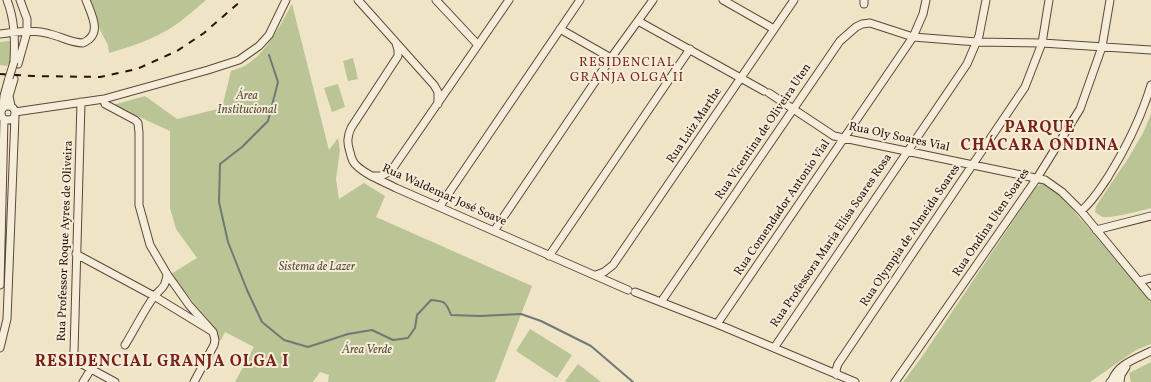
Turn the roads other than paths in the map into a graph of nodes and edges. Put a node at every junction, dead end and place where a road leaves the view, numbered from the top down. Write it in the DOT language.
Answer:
graph roads {
  1 [pos="7,0"];
  2 [pos="20,0"];
  3 [pos="86,0"];
  4 [pos="286,0"];
  5 [pos="358,0"];
  6 [pos="436,0"];
  7 [pos="508,0"];
  8 [pos="580,0"];
  9 [pos="653,0"];
  10 [pos="723,0"];
  11 [pos="794,0"];
  12 [pos="926,0"];
  13 [pos="986,0"];
  14 [pos="1049,0"];
  15 [pos="1110,0"];
  16 [pos="638,20"];
  17 [pos="560,29"];
  18 [pos="774,29"];
  19 [pos="27,32"];
  20 [pos="14,33"];
  21 [pos="0,34"];
  22 [pos="913,36"];
  23 [pos="977,42"];
  24 [pos="396,43"];
  25 [pos="1042,43"];
  26 [pos="478,45"];
  27 [pos="1102,47"];
  28 [pos="690,49"];
  29 [pos="1151,50"];
  30 [pos="611,58"];
  31 [pos="414,62"];
  32 [pos="16,63"];
  33 [pos="392,66"];
  34 [pos="741,78"];
  35 [pos="11,79"];
  36 [pos="434,85"];
  37 [pos="450,85"];
  38 [pos="1151,85"];
  39 [pos="104,99"];
  40 [pos="81,102"];
  41 [pos="438,104"];
  42 [pos="793,109"];
  43 [pos="14,111"];
  44 [pos="2,112"];
  45 [pos="844,138"];
  46 [pos="907,150"];
  47 [pos="972,165"];
  48 [pos="1,170"];
  49 [pos="391,171"];
  50 [pos="12,172"];
  51 [pos="372,176"];
  52 [pos="1037,178"];
  53 [pos="396,188"];
  54 [pos="440,206"];
  55 [pos="1081,211"];
  56 [pos="1151,216"];
  57 [pos="1096,230"];
  58 [pos="494,231"];
  59 [pos="76,254"];
  60 [pos="549,256"];
  61 [pos="76,262"];
  62 [pos="94,263"];
  63 [pos="613,265"];
  64 [pos="167,274"];
  65 [pos="596,275"];
  66 [pos="1151,278"];
  67 [pos="1139,281"];
  68 [pos="609,282"];
  69 [pos="0,285"];
  70 [pos="154,296"];
  71 [pos="1151,296"];
  72 [pos="661,302"];
  73 [pos="717,324"];
  74 [pos="213,332"];
  75 [pos="125,345"];
  76 [pos="0,348"];
  77 [pos="774,348"];
  78 [pos="1151,351"];
  79 [pos="1131,361"];
  80 [pos="91,369"];
  81 [pos="837,375"];
  82 [pos="1111,381"];
  83 [pos="83,382"];
  84 [pos="115,382"];
  85 [pos="194,382"];
  86 [pos="855,382"];
  87 [pos="895,382"];
  88 [pos="1120,382"];
  1 -- 20 [label="street"];
  2 -- 19 [label="street"];
  3 -- 19 [label="street"];
  4 -- 39 [label="street"];
  5 -- 24 [label="street"];
  6 -- 26 [label="street"];
  7 -- 26 [label="street"];
  8 -- 17 [label="street"];
  9 -- 16 [label="street"];
  10 -- 18 [label="street"];
  11 -- 18 [label="street, Rua Luiz Marthe"];
  12 -- 22 [label="street, Rua Comendador Antonio Vial"];
  13 -- 23 [label="street, Rua Professora Maria Elisa Soares Rosa"];
  14 -- 25 [label="street, Rua Olympia de Almeida Soares"];
  15 -- 27 [label="street, Rua Ondina Uten Soares"];
  16 -- 28 [label="street, Rua Oly Soares Vial"];
  16 -- 30 [label="street"];
  17 -- 30 [label="street"];
  17 -- 54 [label="street"];
  18 -- 34 [label="street, Rua Luiz Marthe"];
  19 -- 20 [label="street"];
  19 -- 32 [label="street"];
  20 -- 21 [label="street"];
  20 -- 32 [label="street"];
  22 -- 23 [label="street, Rua Vicentina de Oliveira Uten"];
  22 -- 42 [label="street, Rua Vicentina de Oliveira Uten"];
  22 -- 45 [label="street, Rua Comendador Antonio Vial"];
  23 -- 25 [label="street, Rua Vicentina de Oliveira Uten"];
  23 -- 46 [label="street, Rua Professora Maria Elisa Soares Rosa"];
  24 -- 31 [label="street"];
  24 -- 33 [label="street, Rua Waldemar José Soave"];
  25 -- 27 [label="street, Rua Vicentina de Oliveira Uten"];
  25 -- 47 [label="street, Rua Olympia de Almeida Soares"];
  26 -- 37 [label="street"];
  27 -- 29 [label="street, Rua Vicentina de Oliveira Uten"];
  27 -- 52 [label="street, Rua Ondina Uten Soares"];
  28 -- 34 [label="street, Rua Oly Soares Vial"];
  28 -- 60 [label="street"];
  30 -- 58 [label="street"];
  31 -- 33 [label="street"];
  31 -- 36 [label="street"];
  32 -- 35 [label="street, bridge"];
  33 -- 51 [label="street, Rua Waldemar José Soave"];
  34 -- 42 [label="street, Rua Oly Soares Vial"];
  34 -- 63 [label="street, Rua Luiz Marthe"];
  35 -- 43 [label="street"];
  35 -- 44 [label="street"];
  36 -- 37 [label="street"];
  36 -- 41 [label="street"];
  37 -- 41 [label="street"];
  38 -- 55 [label="street"];
  39 -- 40 [label="street"];
  39 -- 64 [label="street"];
  40 -- 43 [label="street"];
  40 -- 59 [label="street, Rua Professor Roque Ayres de Oliveira"];
  41 -- 49 [label="street"];
  42 -- 45 [label="street, Rua Oly Soares Vial"];
  42 -- 72 [label="street, Rua Vicentina de Oliveira Uten"];
  43 -- 44 [label="street"];
  43 -- 44 [label="street"];
  43 -- 50 [label="street"];
  44 -- 48 [label="street"];
  45 -- 46 [label="street, Rua Oly Soares Vial"];
  45 -- 73 [label="street, Rua Comendador Antonio Vial"];
  46 -- 47 [label="street, Rua Oly Soares Vial"];
  46 -- 77 [label="street, Rua Professora Maria Elisa Soares Rosa"];
  47 -- 52 [label="street, Rua Oly Soares Vial"];
  47 -- 81 [label="street, Rua Olympia de Almeida Soares"];
  48 -- 50 [label="street"];
  48 -- 69 [label="street"];
  49 -- 51 [label="street"];
  49 -- 53 [label="street"];
  50 -- 76 [label="street"];
  51 -- 53 [label="street, Rua Waldemar José Soave"];
  52 -- 55 [label="street, Rua Oly Soares Vial"];
  52 -- 87 [label="street, Rua Ondina Uten Soares"];
  53 -- 54 [label="street, Rua Waldemar José Soave"];
  54 -- 58 [label="street, Rua Waldemar José Soave"];
  55 -- 57 [label="street, Rua Oly Soares Vial"];
  56 -- 57 [label="street"];
  57 -- 67 [label="street, Rua Oly Soares Vial"];
  58 -- 60 [label="street, Rua Waldemar José Soave"];
  59 -- 61 [label="street, Rua Professor Roque Ayres de Oliveira"];
  59 -- 62 [label="street"];
  60 -- 65 [label="street, Rua Waldemar José Soave"];
  61 -- 62 [label="street"];
  61 -- 80 [label="street, Rua Professor Roque Ayres de Oliveira"];
  62 -- 70 [label="street"];
  63 -- 65 [label="street"];
  63 -- 68 [label="street"];
  64 -- 70 [label="street"];
  64 -- 74 [label="street"];
  65 -- 68 [label="street, Rua Waldemar José Soave"];
  66 -- 67 [label="street"];
  67 -- 71 [label="street, Rua Oly Soares Vial"];
  68 -- 72 [label="street, Rua Waldemar José Soave"];
  70 -- 74 [label="street"];
  70 -- 75 [label="street"];
  72 -- 73 [label="street, Rua Waldemar José Soave"];
  73 -- 77 [label="street, Rua Waldemar José Soave"];
  74 -- 85 [label="street"];
  77 -- 81 [label="street, Rua Waldemar José Soave"];
  78 -- 79 [label="street"];
  79 -- 82 [label="street"];
  79 -- 88 [label="street"];
  80 -- 83 [label="street"];
  80 -- 84 [label="street, Rua Professor Roque Ayres de Oliveira"];
  81 -- 86 [label="street, Rua Waldemar José Soave"];
  82 -- 88 [label="street"];
}
